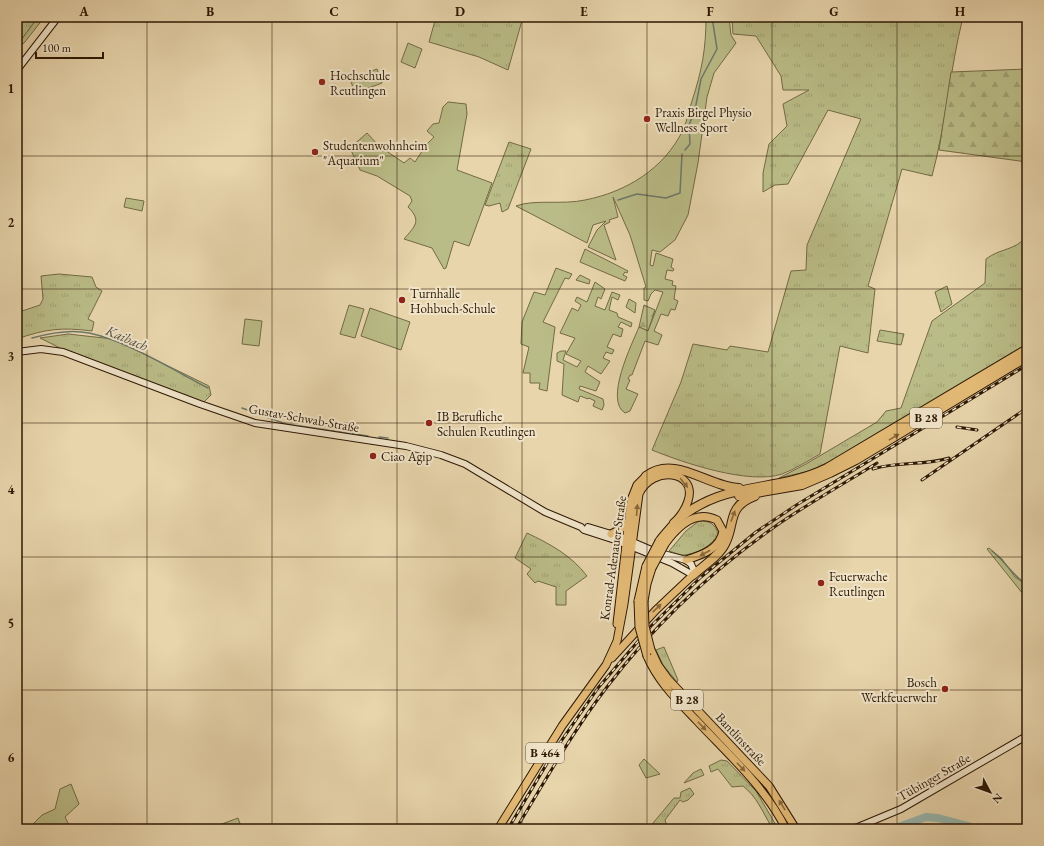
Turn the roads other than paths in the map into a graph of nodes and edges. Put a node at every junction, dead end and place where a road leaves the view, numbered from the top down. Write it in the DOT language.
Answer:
graph roads {
  1 [pos="58,17"];
  2 [pos="17,70"];
  3 [pos="1027,349"];
  4 [pos="17,352"];
  5 [pos="1027,357"];
  6 [pos="648,478"];
  7 [pos="752,488"];
  8 [pos="762,492"];
  9 [pos="629,520"];
  10 [pos="677,524"];
  11 [pos="581,526"];
  12 [pos="611,534"];
  13 [pos="630,544"];
  14 [pos="686,560"];
  15 [pos="694,574"];
  16 [pos="649,653"];
  17 [pos="606,665"];
  18 [pos="1025,737"];
  19 [pos="784,827"];
  20 [pos="498,829"];
  21 [pos="796,829"];
  22 [pos="853,829"];
  1 -- 2 [label="street"];
  3 -- 7 [label="highway, B 28"];
  4 -- 11 [label="street, Gustav-Schwab-Straße"];
  8 -- 5 [label="highway, B 28, one-way"];
  6 -- 7 [label="highway"];
  6 -- 9 [label="main road, Konrad-Adenauer-Straße"];
  6 -- 10 [label="main road, one-way"];
  13 -- 6 [label="main road, Konrad-Adenauer-Straße, one-way"];
  7 -- 10 [label="highway, B 28"];
  8 -- 10 [label="highway, B 28"];
  15 -- 8 [label="highway, B 464, one-way"];
  9 -- 12 [label="main road"];
  9 -- 13 [label="main road, Konrad-Adenauer-Straße"];
  10 -- 14 [label="main road, one-way"];
  10 -- 16 [label="main road, B 28, bridge"];
  11 -- 12 [label="street, Gustav-Schwab-Straße"];
  11 -- 13 [label="street, Gustav-Schwab-Straße"];
  12 -- 13 [label="street, Gustav-Schwab-Straße"];
  13 -- 14 [label="street"];
  13 -- 15 [label="street"];
  13 -- 17 [label="main road, Konrad-Adenauer-Straße / B 464"];
  14 -- 15 [label="street"];
  17 -- 15 [label="main road, B 464, one-way"];
  16 -- 19 [label="main road, Bantlinstraße / B 28, one-way"];
  21 -- 16 [label="main road, Bantlinstraße / B 28, one-way"];
  17 -- 20 [label="main road, Konrad-Adenauer-Straße / B 464"];
  18 -- 22 [label="street, Tübinger Straße"];
}
